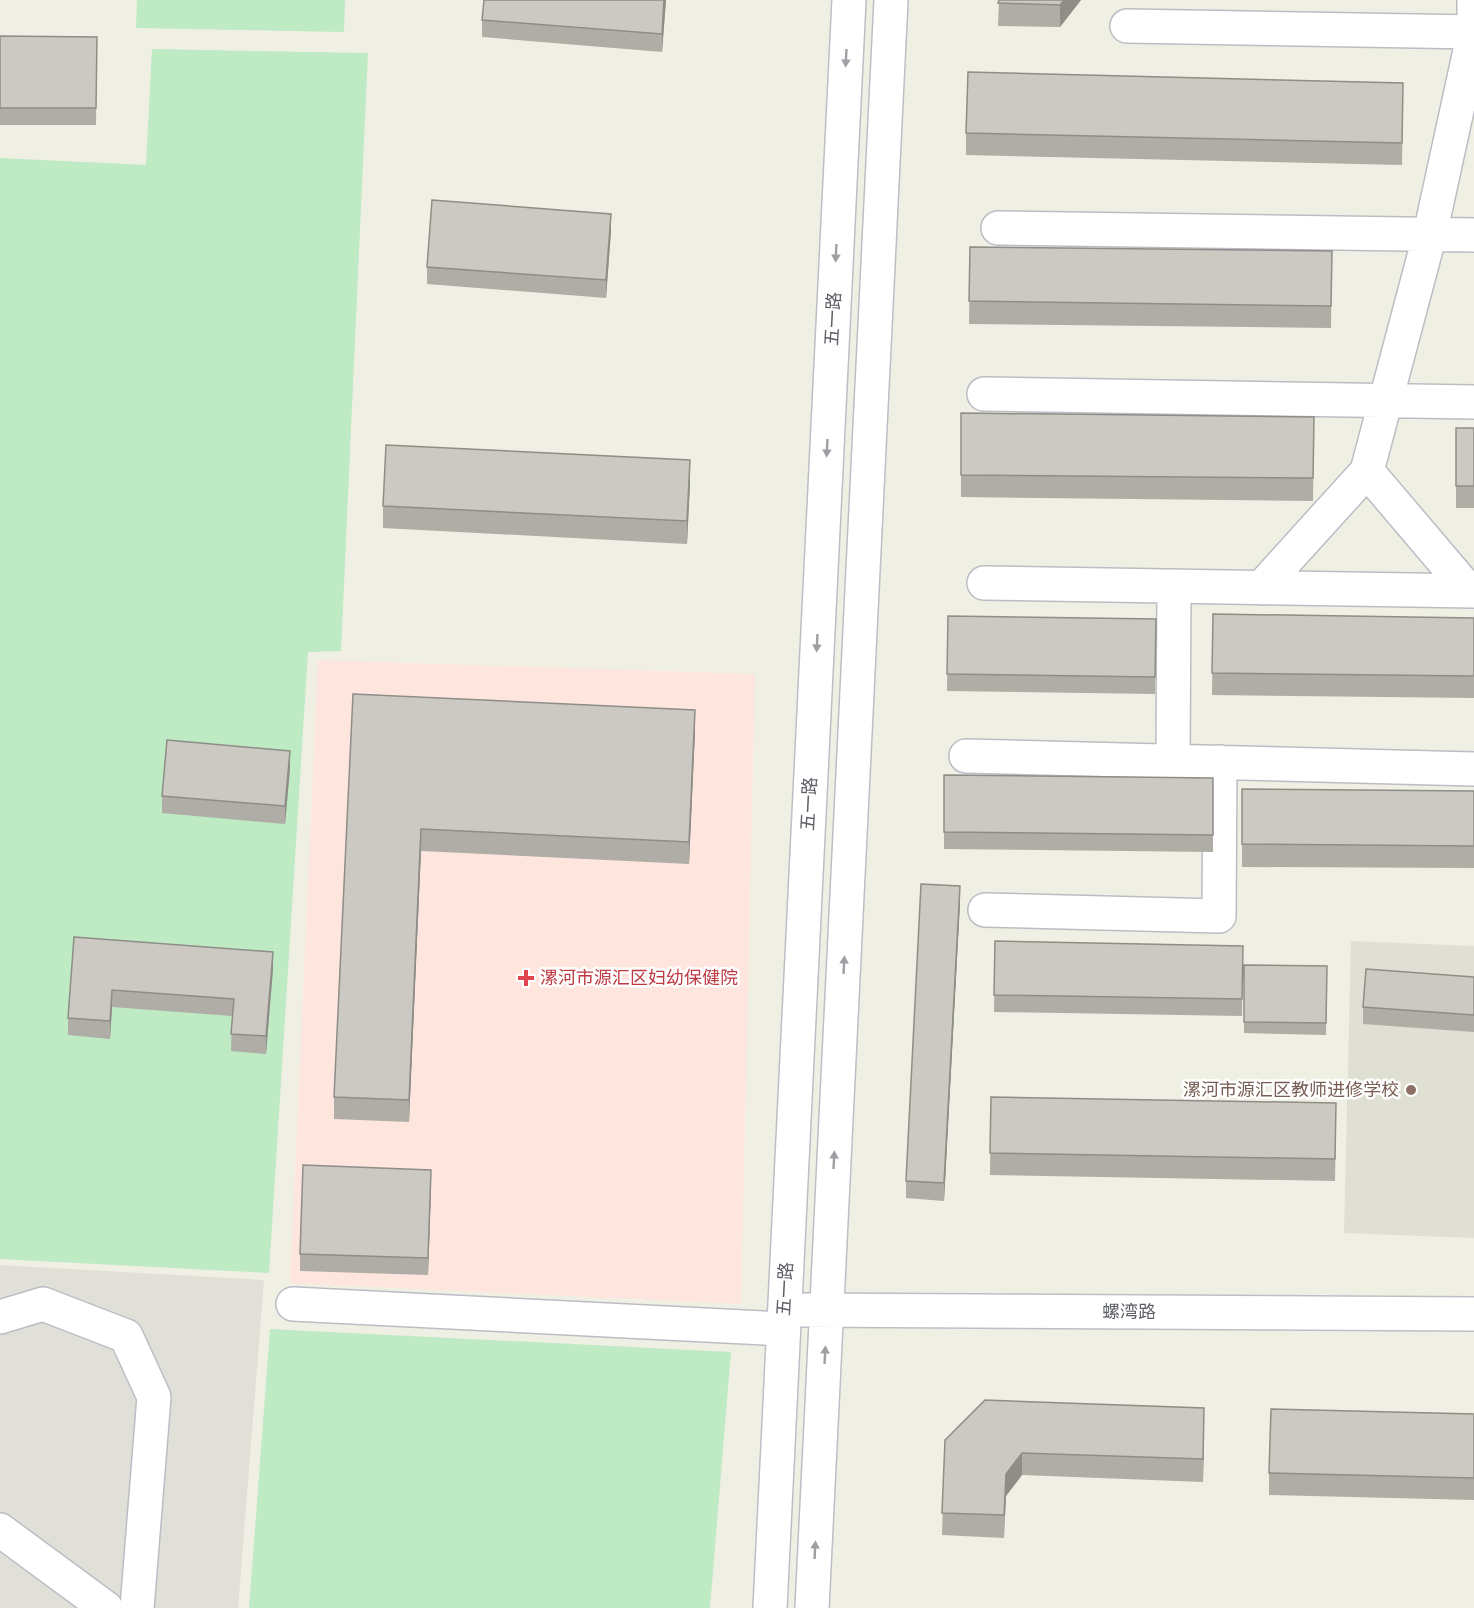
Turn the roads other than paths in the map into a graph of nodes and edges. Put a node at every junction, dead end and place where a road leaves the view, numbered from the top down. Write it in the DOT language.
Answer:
graph roads {
  1 [pos="849,0"];
  2 [pos="891,0"];
  3 [pos="1474,0"];
  4 [pos="1127,26"];
  5 [pos="1474,32"];
  6 [pos="998,228"];
  7 [pos="1430,234"];
  8 [pos="1474,235"];
  9 [pos="984,394"];
  10 [pos="1387,400"];
  11 [pos="1474,402"];
  12 [pos="1367,471"];
  13 [pos="984,583"];
  14 [pos="1174,586"];
  15 [pos="1261,588"];
  16 [pos="1472,591"];
  17 [pos="966,756"];
  18 [pos="1173,762"];
  19 [pos="1220,762"];
  20 [pos="1474,770"];
  21 [pos="986,910"];
  22 [pos="293,1304"];
  23 [pos="827,1310"];
  24 [pos="1474,1314"];
  25 [pos="0,1317"];
  26 [pos="784,1320"];
  27 [pos="0,1530"];
  28 [pos="106,1608"];
  29 [pos="137,1608"];
  30 [pos="770,1608"];
  31 [pos="812,1608"];
  1 -- 26 [label="street, 五一路, one-way"];
  23 -- 2 [label="street, one-way"];
  3 -- 5 [label="street"];
  4 -- 5 [label="street"];
  5 -- 7 [label="street"];
  6 -- 7 [label="street"];
  7 -- 8 [label="street"];
  7 -- 10 [label="street"];
  9 -- 10 [label="street"];
  10 -- 11 [label="street"];
  10 -- 12 [label="street"];
  12 -- 15 [label="street"];
  12 -- 16 [label="street"];
  13 -- 14 [label="street"];
  14 -- 15 [label="street"];
  14 -- 18 [label="street"];
  15 -- 16 [label="street"];
  17 -- 18 [label="street"];
  18 -- 19 [label="street"];
  19 -- 20 [label="street"];
  19 -- 21 [label="street"];
  22 -- 26 [label="street, 螺湾路"];
  23 -- 24 [label="street, 螺湾路"];
  23 -- 26 [label="street, 螺湾路"];
  31 -- 23 [label="street, one-way"];
  25 -- 29 [label="street"];
  26 -- 30 [label="street, 五一路"];
  27 -- 28 [label="street"];
}
